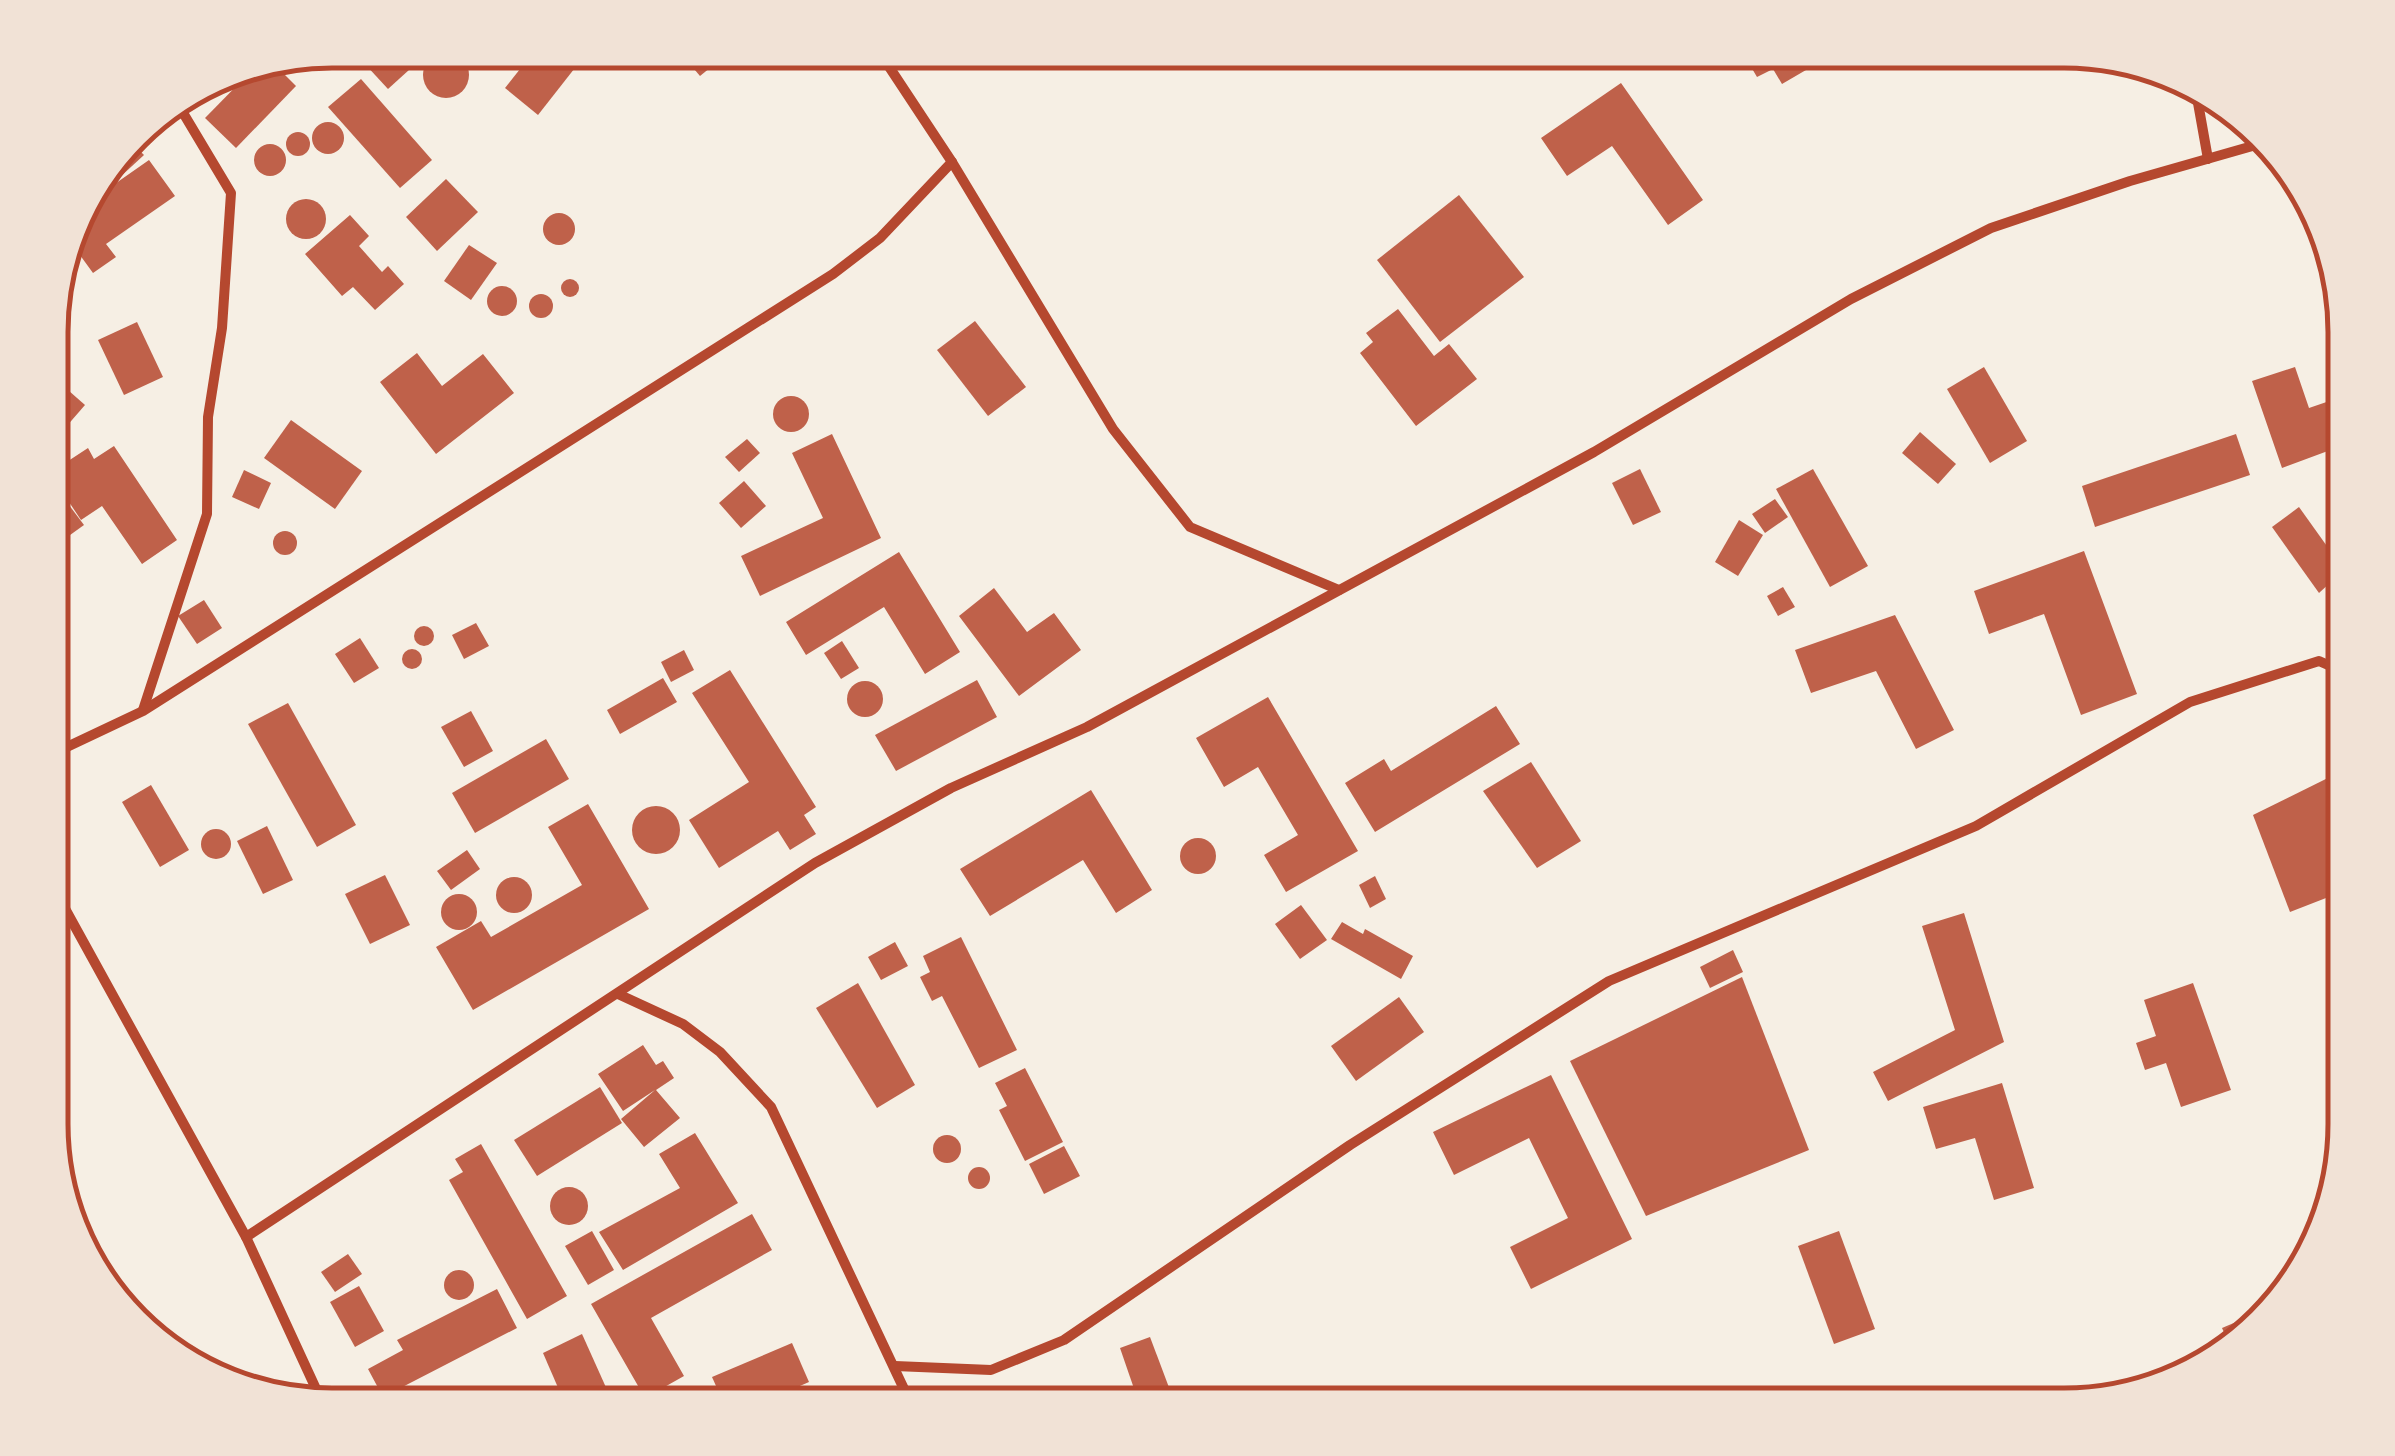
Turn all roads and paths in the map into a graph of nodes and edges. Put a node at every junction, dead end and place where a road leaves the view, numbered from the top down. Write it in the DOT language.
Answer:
graph roads {
  1 [pos="890,68"];
  2 [pos="2198,105"];
  3 [pos="183,114"];
  4 [pos="2251,147"];
  5 [pos="2208,159"];
  6 [pos="952,162"];
  7 [pos="1339,590"];
  8 [pos="2327,665"];
  9 [pos="143,711"];
  10 [pos="68,746"];
  11 [pos="68,914"];
  12 [pos="618,994"];
  13 [pos="246,1237"];
  14 [pos="896,1366"];
  15 [pos="314,1387"];
  16 [pos="905,1388"];
  1 -- 6 [label="street"];
  2 -- 5 [label="street"];
  3 -- 9 [label="street"];
  4 -- 5 [label="street"];
  5 -- 7 [label="street"];
  6 -- 7 [label="street"];
  6 -- 9 [label="street"];
  7 -- 12 [label="street"];
  8 -- 14 [label="street"];
  9 -- 10 [label="street"];
  11 -- 13 [label="street"];
  12 -- 13 [label="street"];
  12 -- 14 [label="street"];
  13 -- 15 [label="street"];
  14 -- 16 [label="street"];
}
